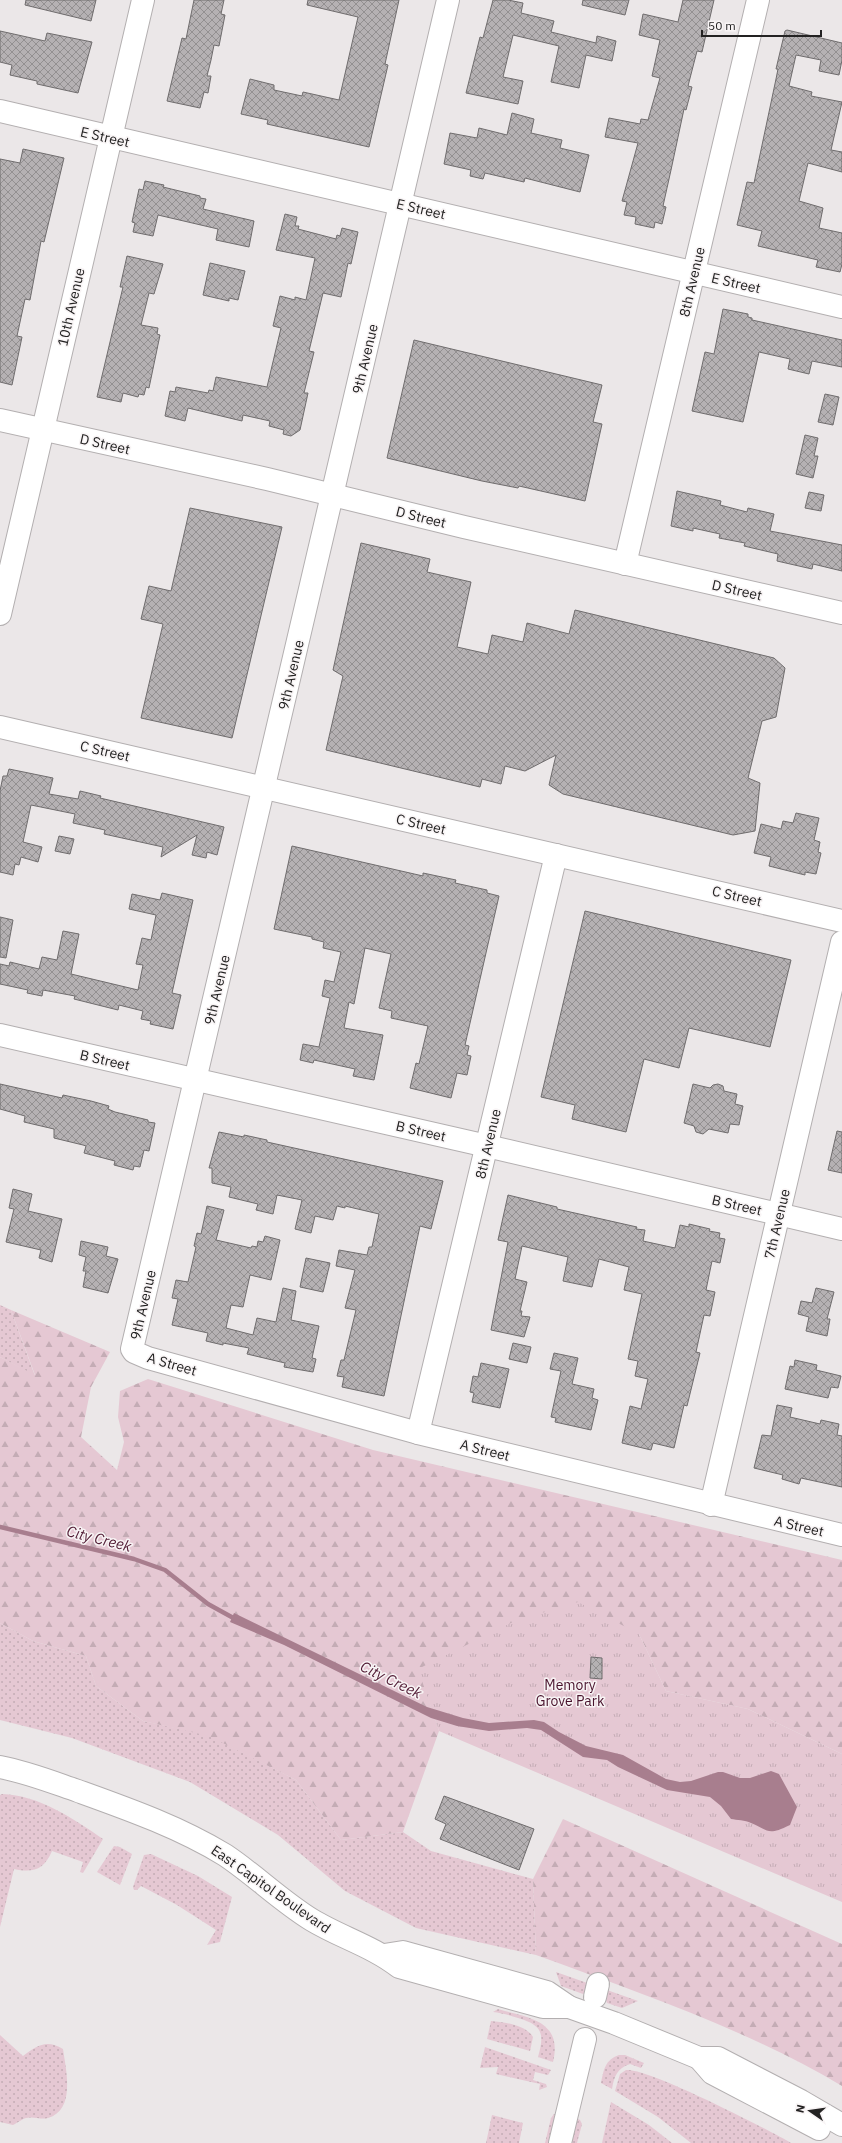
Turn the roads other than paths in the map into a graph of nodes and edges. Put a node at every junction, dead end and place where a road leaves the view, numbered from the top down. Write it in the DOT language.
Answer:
graph roads {
  1 [pos="143,0"];
  2 [pos="448,0"];
  3 [pos="758,0"];
  4 [pos="0,111"];
  5 [pos="111,138"];
  6 [pos="401,205"];
  7 [pos="694,273"];
  8 [pos="842,307"];
  9 [pos="0,420"];
  10 [pos="43,430"];
  11 [pos="333,496"];
  12 [pos="625,564"];
  13 [pos="842,613"];
  14 [pos="0,614"];
  15 [pos="0,727"];
  16 [pos="264,787"];
  17 [pos="556,855"];
  18 [pos="842,921"];
  19 [pos="842,942"];
  20 [pos="0,1035"];
  21 [pos="196,1081"];
  22 [pos="487,1146"];
  23 [pos="780,1214"];
  24 [pos="842,1229"];
  25 [pos="132,1349"];
  26 [pos="418,1433"];
  27 [pos="711,1505"];
  28 [pos="842,1536"];
  29 [pos="0,1767"];
  30 [pos="585,2039"];
  31 [pos="699,2058"];
  32 [pos="842,2125"];
  33 [pos="842,2140"];
  34 [pos="560,2143"];
  1 -- 5 [label="street, 10th Avenue"];
  2 -- 6 [label="street, 9th Avenue"];
  3 -- 7 [label="street, 8th Avenue"];
  4 -- 5 [label="street, E Street"];
  5 -- 6 [label="street, E Street"];
  5 -- 10 [label="street, 10th Avenue"];
  6 -- 7 [label="street, E Street"];
  6 -- 11 [label="street, 9th Avenue"];
  7 -- 8 [label="street, E Street"];
  7 -- 12 [label="street, 8th Avenue"];
  9 -- 10 [label="street, D Street"];
  10 -- 11 [label="street, D Street"];
  10 -- 14 [label="street, 10th Avenue"];
  11 -- 12 [label="street, D Street"];
  11 -- 16 [label="street, 9th Avenue"];
  12 -- 13 [label="street, D Street"];
  15 -- 16 [label="street, C Street"];
  16 -- 17 [label="street, C Street"];
  16 -- 21 [label="street, 9th Avenue"];
  17 -- 18 [label="street, C Street"];
  17 -- 22 [label="street, 8th Avenue"];
  19 -- 23 [label="street, 7th Avenue"];
  20 -- 21 [label="street, B Street"];
  21 -- 22 [label="street, B Street"];
  21 -- 25 [label="street, 9th Avenue"];
  22 -- 23 [label="street, B Street"];
  22 -- 26 [label="street, 8th Avenue"];
  23 -- 24 [label="street, B Street"];
  23 -- 27 [label="street, 7th Avenue"];
  25 -- 26 [label="street, A Street"];
  26 -- 27 [label="street, A Street"];
  27 -- 28 [label="street, A Street"];
  29 -- 31 [label="street, East Capitol Boulevard"];
  30 -- 34 [label="street"];
  31 -- 32 [label="street, East Capitol Boulevard"];
  31 -- 33 [label="street, East Capitol Boulevard"];
}
